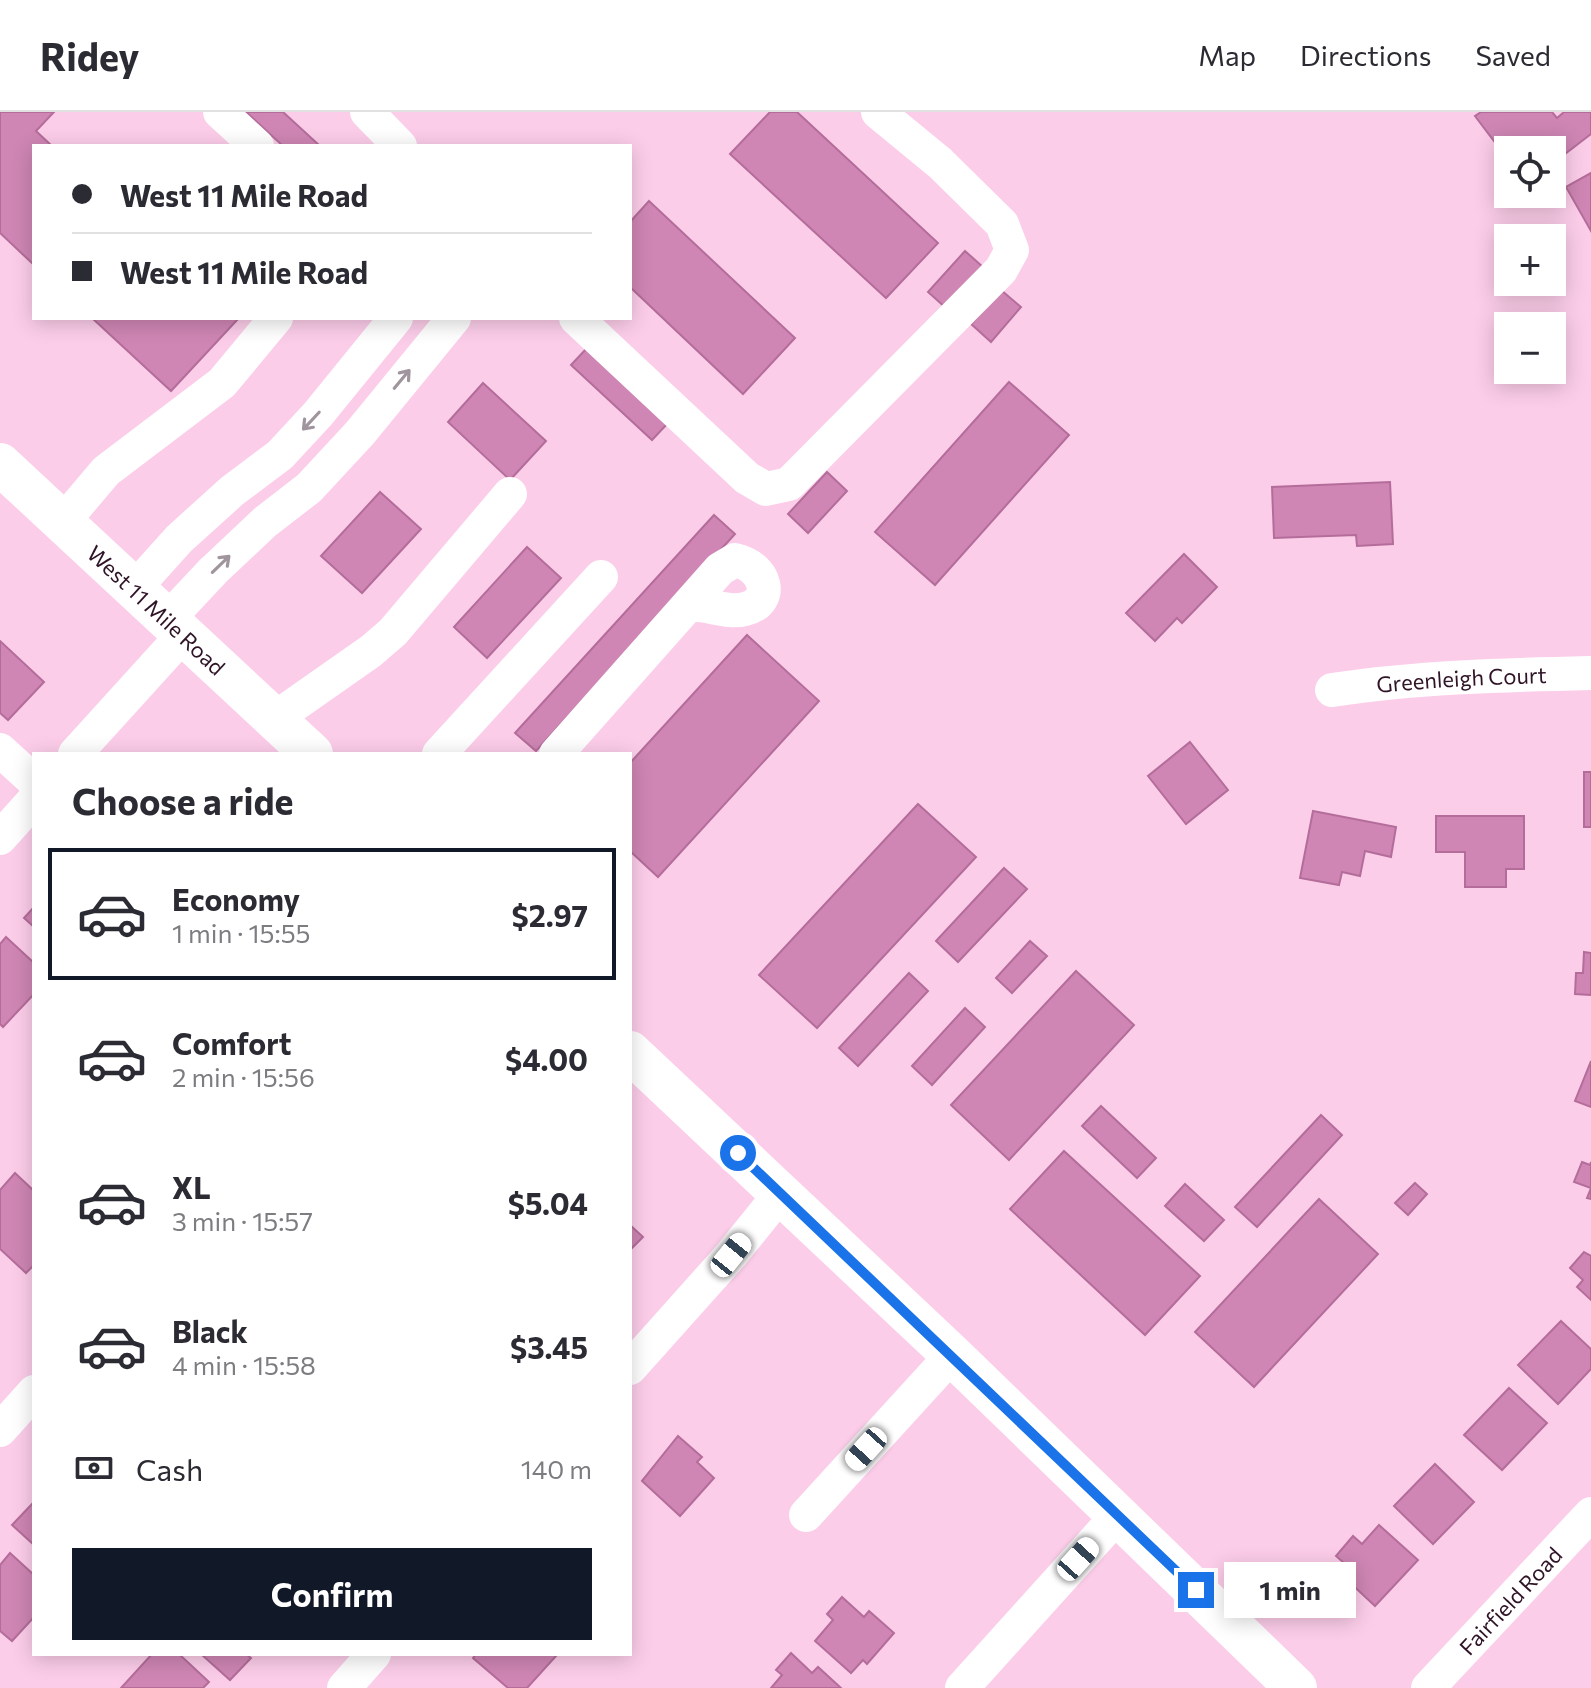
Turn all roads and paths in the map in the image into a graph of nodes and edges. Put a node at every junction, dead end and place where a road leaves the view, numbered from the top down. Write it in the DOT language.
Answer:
graph roads {
  1 [pos="220,112"];
  2 [pos="367,112"];
  3 [pos="878,112"];
  4 [pos="255,144"];
  5 [pos="398,144"];
  6 [pos="274,320"];
  7 [pos="394,320"];
  8 [pos="452,320"];
  9 [pos="578,320"];
  10 [pos="0,464"];
  11 [pos="510,494"];
  12 [pos="62,523"];
  13 [pos="601,577"];
  14 [pos="134,589"];
  15 [pos="689,605"];
  16 [pos="175,628"];
  17 [pos="1591,673"];
  18 [pos="1332,690"];
  19 [pos="274,719"];
  20 [pos="0,750"];
  21 [pos="77,752"];
  22 [pos="310,752"];
  23 [pos="441,752"];
  24 [pos="558,752"];
  25 [pos="32,779"];
  26 [pos="32,802"];
  27 [pos="0,838"];
  28 [pos="632,1054"];
  29 [pos="781,1193"];
  30 [pos="636,1350"];
  31 [pos="952,1355"];
  32 [pos="32,1394"];
  33 [pos="0,1430"];
  34 [pos="1591,1514"];
  35 [pos="806,1515"];
  36 [pos="1118,1515"];
  37 [pos="372,1656"];
  38 [pos="344,1688"];
  39 [pos="962,1688"];
  40 [pos="1296,1688"];
  41 [pos="1428,1688"];
  1 -- 4 [label="street"];
  2 -- 5 [label="street"];
  3 -- 9 [label="street"];
  6 -- 12 [label="street"];
  7 -- 14 [label="street, one-way"];
  16 -- 8 [label="street, one-way"];
  10 -- 12 [label="main road, West 11 Mile Road"];
  11 -- 19 [label="street"];
  12 -- 14 [label="main road, West 11 Mile Road"];
  13 -- 23 [label="street"];
  14 -- 16 [label="main road, West 11 Mile Road"];
  15 -- 24 [label="street"];
  16 -- 19 [label="main road, West 11 Mile Road"];
  16 -- 21 [label="street"];
  17 -- 18 [label="street, Greenleigh Court"];
  19 -- 22 [label="main road, West 11 Mile Road"];
  20 -- 25 [label="street"];
  26 -- 27 [label="street"];
  28 -- 29 [label="main road"];
  29 -- 30 [label="street"];
  29 -- 31 [label="main road"];
  31 -- 35 [label="street"];
  31 -- 36 [label="main road"];
  32 -- 33 [label="street"];
  34 -- 41 [label="street, Fairfield Road"];
  36 -- 39 [label="street"];
  36 -- 40 [label="main road"];
  37 -- 38 [label="street"];
}
